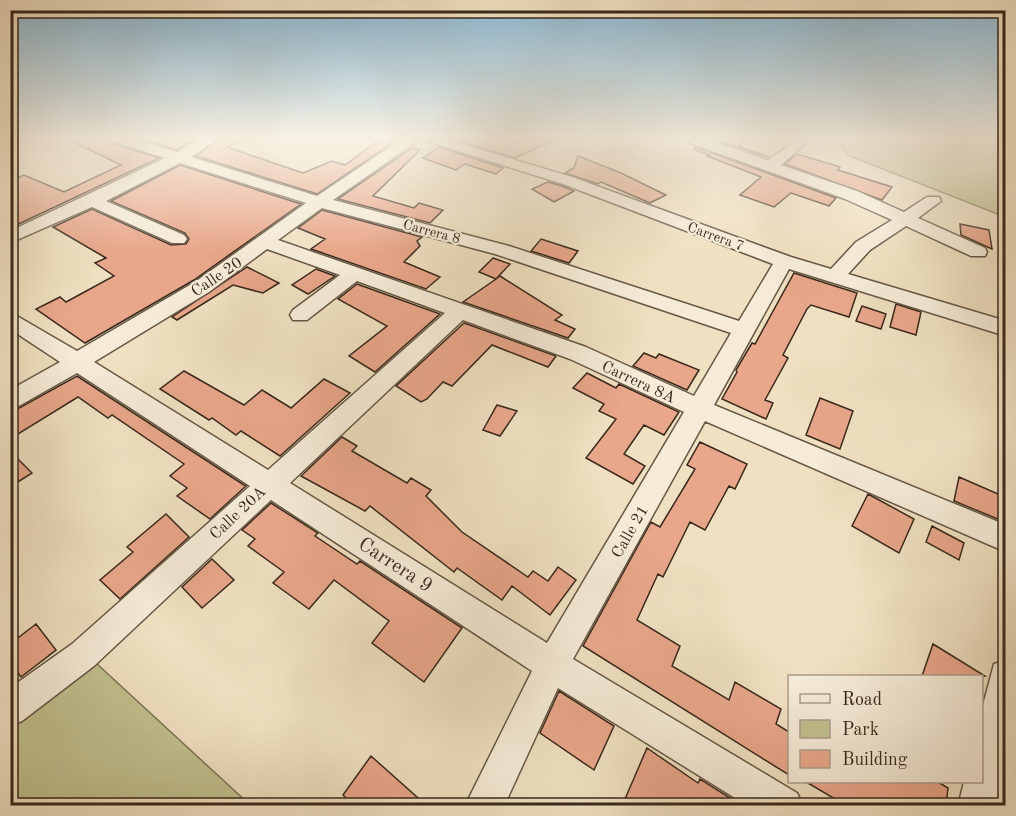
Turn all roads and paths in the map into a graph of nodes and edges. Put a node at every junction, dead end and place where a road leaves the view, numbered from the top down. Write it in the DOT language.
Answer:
graph roads {
  1 [pos="142,176"];
  2 [pos="241,176"];
  3 [pos="357,176"];
  4 [pos="553,176"];
  5 [pos="796,176"];
  6 [pos="93,201"];
  7 [pos="320,201"];
  8 [pos="933,201"];
  9 [pos="904,219"];
  10 [pos="10,238"];
  11 [pos="178,239"];
  12 [pos="266,243"];
  13 [pos="978,252"];
  14 [pos="784,261"];
  15 [pos="354,274"];
  16 [pos="835,277"];
  17 [pos="460,311"];
  18 [pos="300,315"];
  19 [pos="10,319"];
  20 [pos="1005,329"];
  21 [pos="744,330"];
  22 [pos="76,361"];
  23 [pos="10,402"];
  24 [pos="700,409"];
  25 [pos="270,482"];
  26 [pos="1005,539"];
  27 [pos="552,665"];
  28 [pos="1005,676"];
  29 [pos="10,709"];
  30 [pos="983,778"];
  31 [pos="982,783"];
  32 [pos="484,806"];
  33 [pos="784,806"];
  34 [pos="977,806"];
  1 -- 6 [label="street"];
  2 -- 7 [label="street, Carrera 8"];
  3 -- 7 [label="street, Calle 20"];
  4 -- 14 [label="street, Carrera 7"];
  5 -- 9 [label="street"];
  6 -- 10 [label="street"];
  6 -- 11 [label="street"];
  7 -- 12 [label="street, Calle 20"];
  7 -- 21 [label="street, Carrera 8"];
  8 -- 9 [label="street"];
  9 -- 13 [label="street"];
  9 -- 16 [label="street"];
  12 -- 15 [label="street, Carrera 8A"];
  12 -- 22 [label="street, Calle 20"];
  14 -- 16 [label="street, Carrera 7"];
  14 -- 21 [label="street, Calle 21"];
  15 -- 17 [label="street, Carrera 8A"];
  15 -- 18 [label="street"];
  16 -- 20 [label="street, Carrera 7"];
  17 -- 24 [label="street, Carrera 8A"];
  17 -- 25 [label="street, Calle 20A"];
  19 -- 22 [label="street, Carrera 9"];
  21 -- 24 [label="street, Calle 21"];
  22 -- 23 [label="street, Calle 20"];
  22 -- 25 [label="street, Carrera 9"];
  24 -- 26 [label="street, Carrera 8A"];
  24 -- 27 [label="street, Calle 21"];
  25 -- 27 [label="street, Carrera 9"];
  25 -- 29 [label="street, Calle 20A"];
  27 -- 32 [label="street, Calle 21"];
  27 -- 33 [label="street, Carrera 9"];
  28 -- 30 [label="street"];
  31 -- 34 [label="street"];
}
